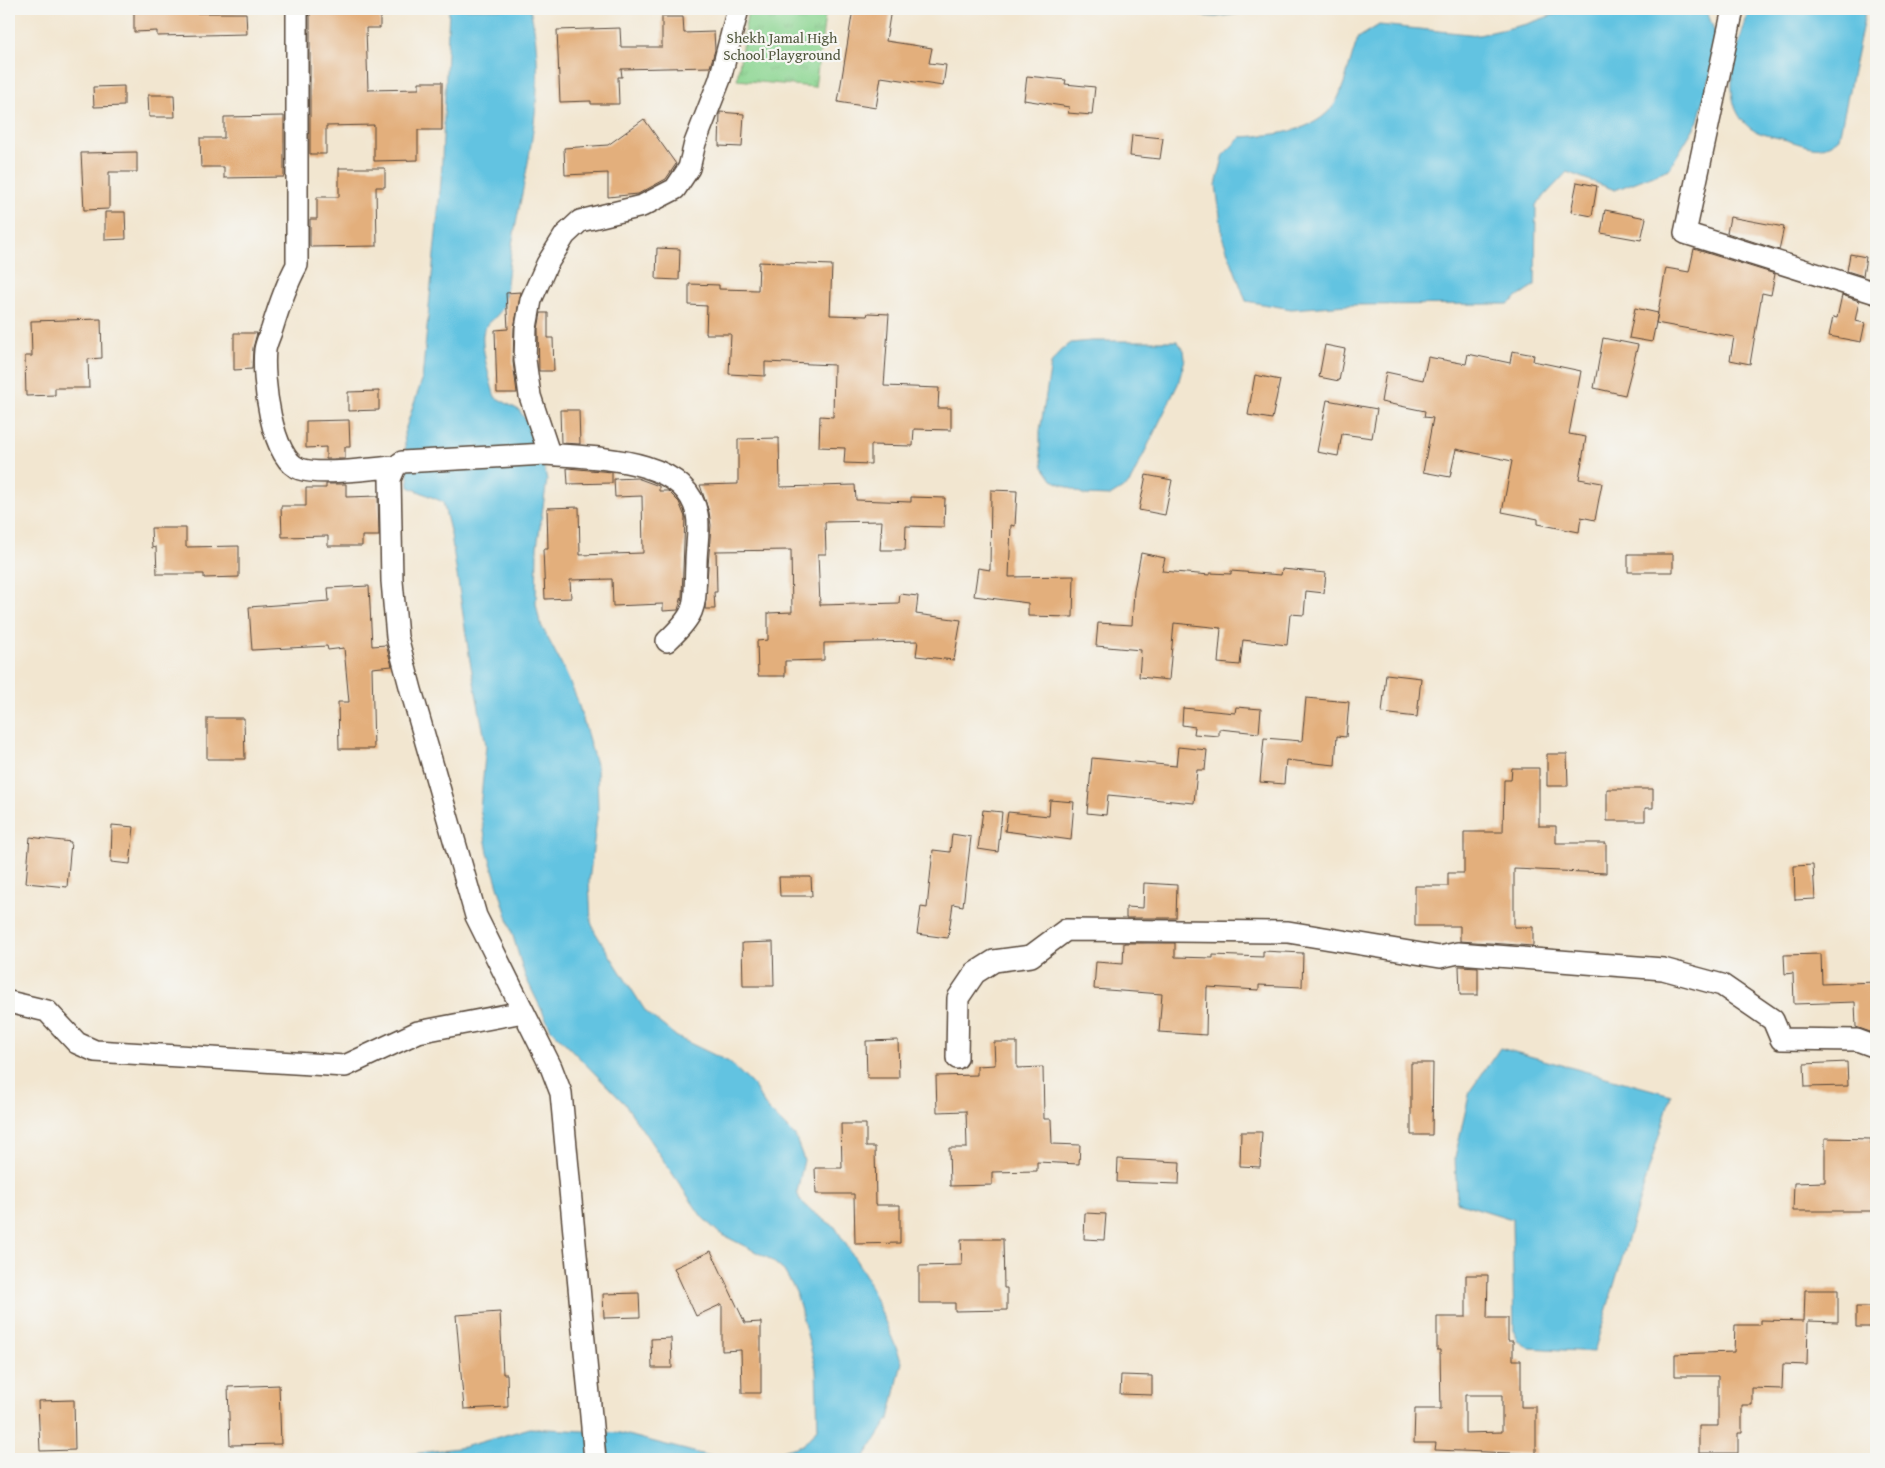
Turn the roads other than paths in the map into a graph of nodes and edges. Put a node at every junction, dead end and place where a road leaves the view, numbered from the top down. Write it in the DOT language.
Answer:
graph roads {
  1 [pos="297,9"];
  2 [pos="738,9"];
  3 [pos="1733,9"];
  4 [pos="1876,293"];
  5 [pos="544,454"];
  6 [pos="399,464"];
  7 [pos="667,640"];
  8 [pos="9,1002"];
  9 [pos="523,1012"];
  10 [pos="1876,1047"];
  11 [pos="957,1058"];
  12 [pos="595,1459"];
  1 -- 6 [label="street"];
  2 -- 5 [label="street"];
  3 -- 4 [label="street"];
  5 -- 6 [label="street"];
  5 -- 7 [label="street"];
  6 -- 9 [label="street"];
  8 -- 9 [label="street"];
  9 -- 12 [label="street"];
  10 -- 11 [label="street"];
}
